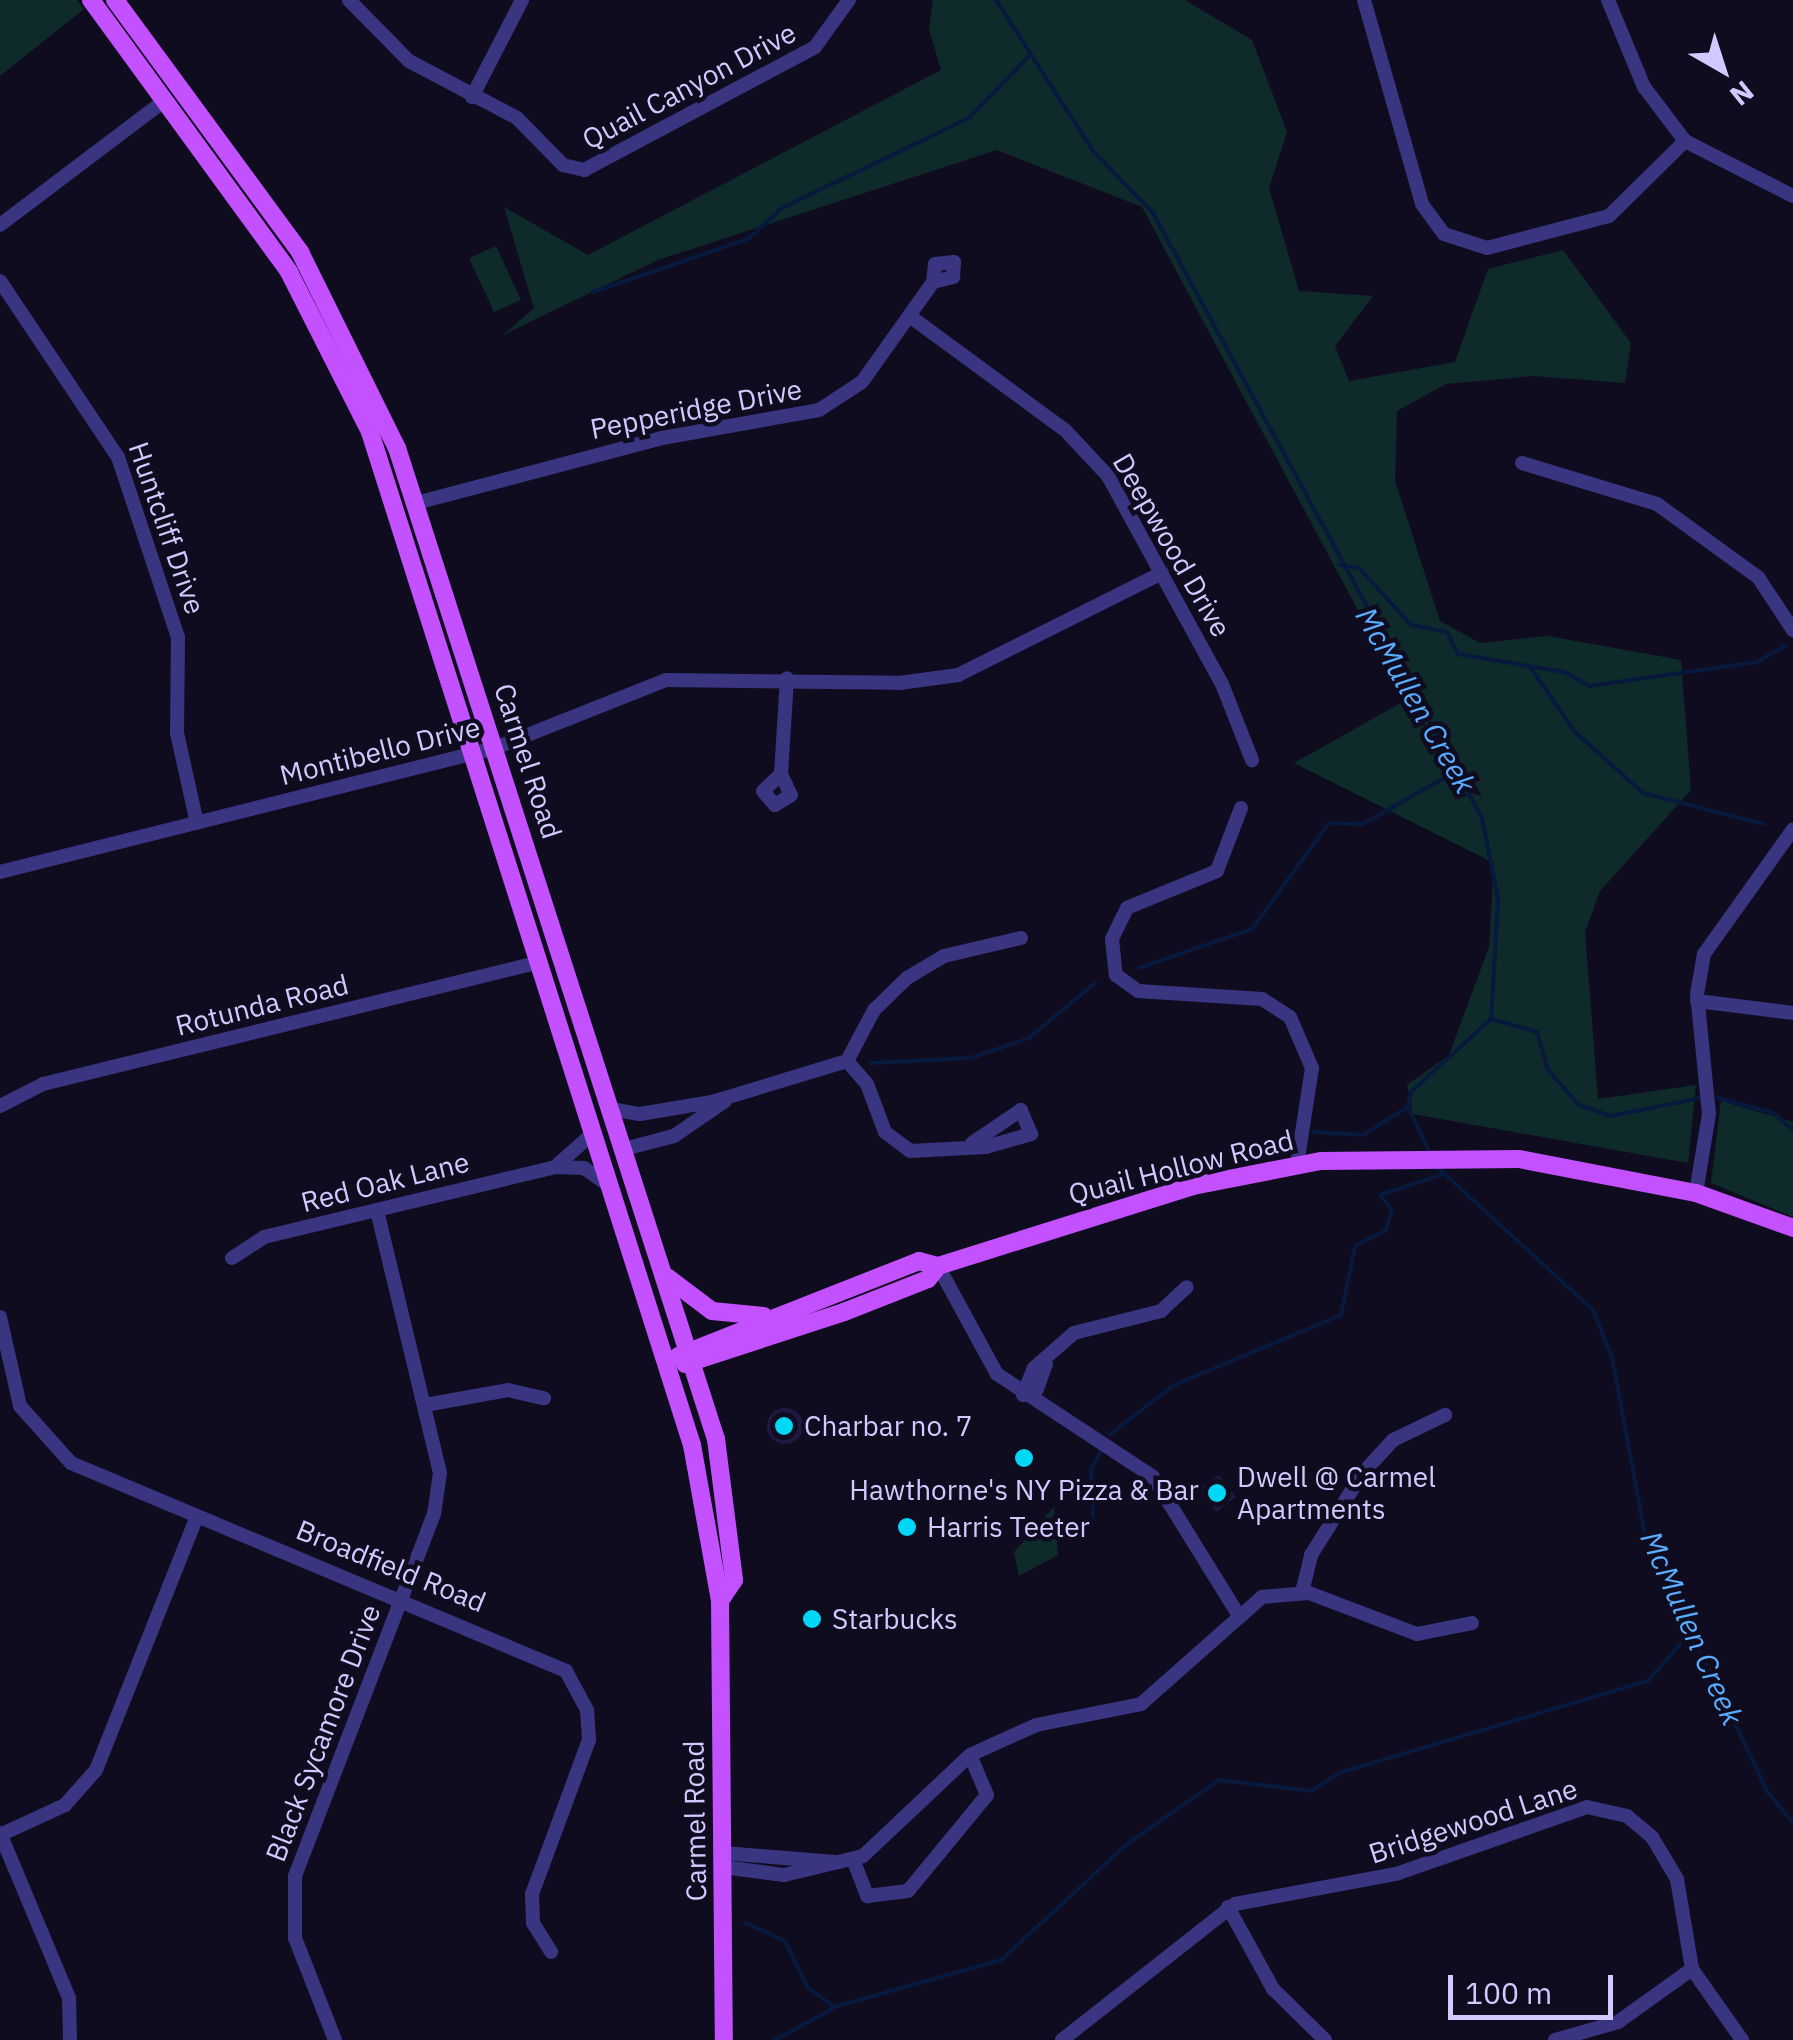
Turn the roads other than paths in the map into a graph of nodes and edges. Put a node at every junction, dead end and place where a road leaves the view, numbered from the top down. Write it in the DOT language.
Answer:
graph roads {
  1 [pos="91,0"];
  2 [pos="349,0"];
  3 [pos="522,0"];
  4 [pos="849,0"];
  5 [pos="1364,0"];
  6 [pos="1608,0"];
  7 [pos="120,2"];
  8 [pos="472,97"];
  9 [pos="164,100"];
  10 [pos="1685,142"];
  11 [pos="1793,196"];
  12 [pos="0,225"];
  13 [pos="0,281"];
  14 [pos="933,282"];
  15 [pos="911,317"];
  16 [pos="1522,463"];
  17 [pos="416,504"];
  18 [pos="1162,573"];
  19 [pos="1793,630"];
  20 [pos="787,678"];
  21 [pos="485,751"];
  22 [pos="1252,760"];
  23 [pos="781,774"];
  24 [pos="1241,808"];
  25 [pos="197,823"];
  26 [pos="1793,828"];
  27 [pos="0,872"];
  28 [pos="1021,938"];
  29 [pos="540,962"];
  30 [pos="1697,1002"];
  31 [pos="1793,1013"];
  32 [pos="847,1061"];
  33 [pos="746,1086"];
  34 [pos="0,1106"];
  35 [pos="611,1109"];
  36 [pos="592,1134"];
  37 [pos="972,1143"];
  38 [pos="624,1149"];
  39 [pos="1297,1165"];
  40 [pos="555,1167"];
  41 [pos="608,1185"];
  42 [pos="1696,1192"];
  43 [pos="377,1210"];
  44 [pos="1793,1228"];
  45 [pos="232,1258"];
  46 [pos="938,1266"];
  47 [pos="664,1273"];
  48 [pos="1187,1287"];
  49 [pos="0,1316"];
  50 [pos="764,1316"];
  51 [pos="690,1356"];
  52 [pos="667,1365"];
  53 [pos="1023,1395"];
  54 [pos="544,1398"];
  55 [pos="426,1405"];
  56 [pos="1445,1415"];
  57 [pos="196,1516"];
  58 [pos="1302,1592"];
  59 [pos="401,1597"];
  60 [pos="720,1600"];
  61 [pos="1238,1614"];
  62 [pos="1472,1623"];
  63 [pos="970,1755"];
  64 [pos="0,1834"];
  65 [pos="723,1860"];
  66 [pos="853,1860"];
  67 [pos="836,1862"];
  68 [pos="1228,1907"];
  69 [pos="551,1952"];
  70 [pos="1692,1969"];
  71 [pos="70,2040"];
  72 [pos="336,2040"];
  73 [pos="724,2040"];
  74 [pos="1062,2040"];
  75 [pos="1326,2040"];
  76 [pos="1555,2040"];
  77 [pos="1742,2040"];
  1 -- 9 [label="main road, Carmel Road"];
  2 -- 8 [label="street, Quail Canyon Drive"];
  3 -- 8 [label="street"];
  4 -- 8 [label="street, Quail Canyon Drive"];
  5 -- 10 [label="street"];
  6 -- 10 [label="street"];
  7 -- 17 [label="main road, Carmel Road"];
  9 -- 12 [label="street"];
  9 -- 21 [label="main road, Carmel Road"];
  10 -- 11 [label="street"];
  13 -- 25 [label="street, Huntcliff Drive"];
  14 -- 15 [label="street, Pepperidge Drive"];
  15 -- 17 [label="street, Pepperidge Drive"];
  15 -- 18 [label="street, Deepwood Drive"];
  16 -- 19 [label="street"];
  17 -- 21 [label="main road, Carmel Road"];
  18 -- 20 [label="street, Montibello Drive"];
  18 -- 22 [label="street, Deepwood Drive"];
  20 -- 21 [label="street, Montibello Drive"];
  20 -- 23 [label="street"];
  21 -- 25 [label="street, Montibello Drive"];
  21 -- 29 [label="main road, Carmel Road"];
  21 -- 35 [label="main road, Carmel Road"];
  24 -- 39 [label="street"];
  25 -- 27 [label="street, Montibello Drive"];
  26 -- 30 [label="street"];
  28 -- 32 [label="street"];
  29 -- 34 [label="street, Rotunda Road"];
  29 -- 36 [label="main road, Carmel Road"];
  30 -- 31 [label="street"];
  30 -- 42 [label="street"];
  32 -- 33 [label="street"];
  32 -- 37 [label="street"];
  33 -- 35 [label="street"];
  33 -- 38 [label="street"];
  35 -- 38 [label="main road, Carmel Road"];
  36 -- 38 [label="main road"];
  36 -- 40 [label="street, Red Oak Lane"];
  36 -- 41 [label="main road, Carmel Road"];
  38 -- 47 [label="main road, Carmel Road"];
  39 -- 42 [label="main road, Quail Hollow Road"];
  39 -- 46 [label="main road, Quail Hollow Road"];
  40 -- 41 [label="street, Red Oak Lane"];
  40 -- 43 [label="street, Red Oak Lane"];
  41 -- 52 [label="main road, Carmel Road"];
  42 -- 44 [label="main road, Quail Hollow Road"];
  43 -- 45 [label="street, Red Oak Lane"];
  43 -- 55 [label="street, Black Sycamore Drive"];
  46 -- 50 [label="main road, Quail Hollow Road"];
  46 -- 51 [label="main road, Quail Hollow Road"];
  46 -- 53 [label="street"];
  47 -- 50 [label="main road"];
  47 -- 51 [label="main road, Carmel Road"];
  48 -- 53 [label="street"];
  49 -- 57 [label="street, Broadfield Road"];
  50 -- 51 [label="main road, Quail Hollow Road"];
  51 -- 52 [label="main road, Quail Hollow Road"];
  51 -- 60 [label="main road, Carmel Road"];
  52 -- 60 [label="main road, Carmel Road"];
  53 -- 61 [label="street"];
  54 -- 55 [label="street"];
  55 -- 59 [label="street, Black Sycamore Drive"];
  56 -- 58 [label="street"];
  57 -- 59 [label="street, Broadfield Road"];
  57 -- 64 [label="street"];
  58 -- 61 [label="street"];
  58 -- 62 [label="street"];
  59 -- 69 [label="street, Broadfield Road"];
  59 -- 72 [label="street, Black Sycamore Drive"];
  60 -- 65 [label="main road, Carmel Road"];
  61 -- 63 [label="street"];
  63 -- 66 [label="street"];
  63 -- 66 [label="street"];
  64 -- 71 [label="street"];
  65 -- 67 [label="street"];
  65 -- 67 [label="street"];
  65 -- 73 [label="main road, Carmel Road"];
  66 -- 67 [label="street"];
  68 -- 70 [label="street, Bridgewood Lane"];
  68 -- 74 [label="street, Bridgewood Lane"];
  68 -- 75 [label="street"];
  70 -- 76 [label="street"];
  70 -- 77 [label="street, Bridgewood Lane"];
}
